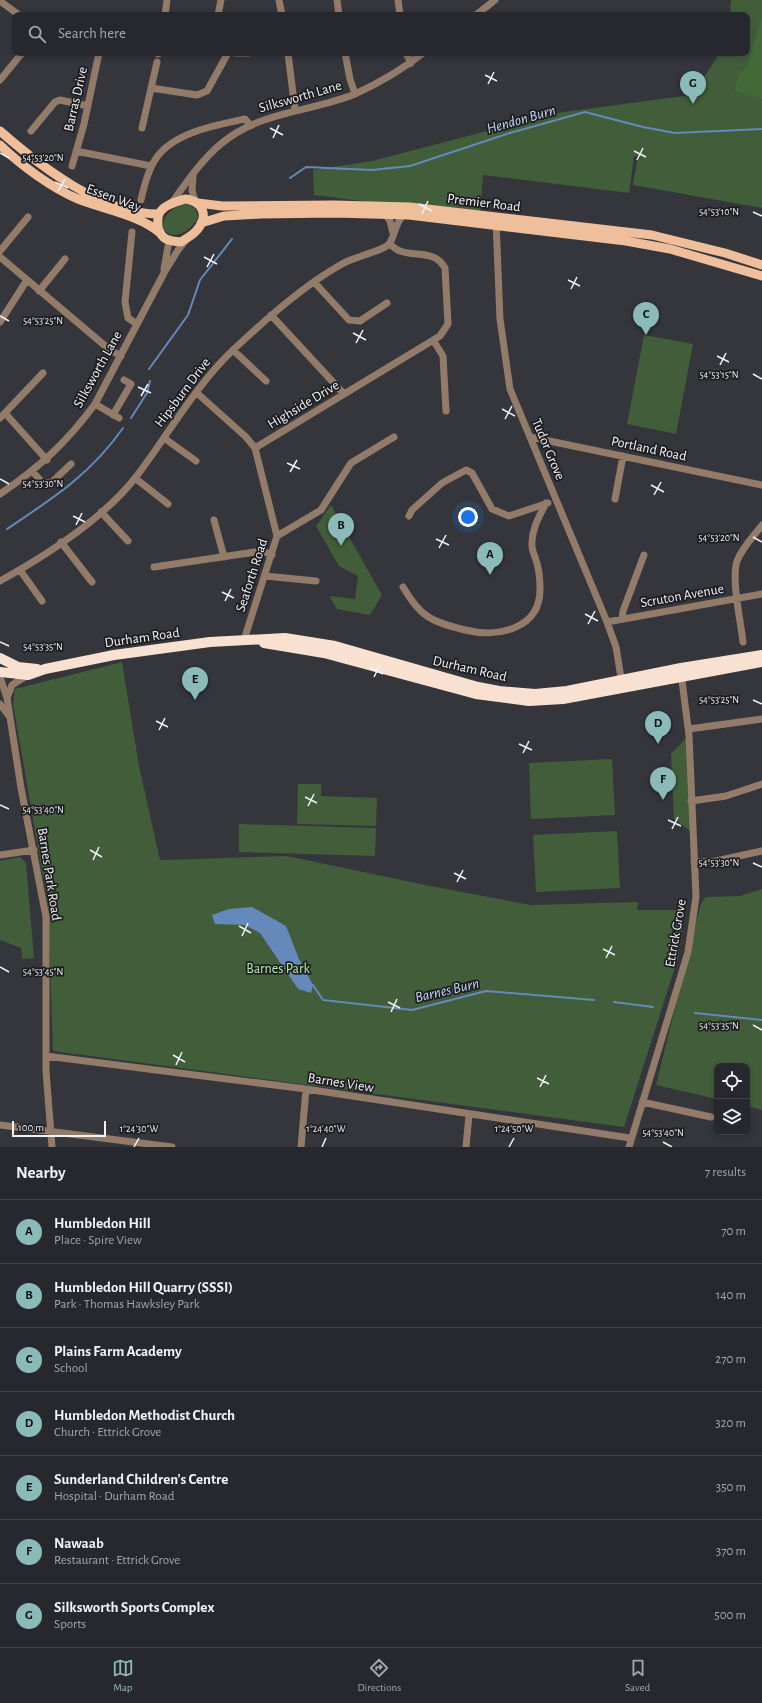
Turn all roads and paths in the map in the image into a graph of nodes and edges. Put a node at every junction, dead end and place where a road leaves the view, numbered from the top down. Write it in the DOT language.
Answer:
graph roads {
  1 [pos="167,0"];
  2 [pos="221,0"];
  3 [pos="279,0"];
  4 [pos="337,0"];
  5 [pos="398,0"];
  6 [pos="495,0"];
  7 [pos="0,1"];
  8 [pos="15,12"];
  9 [pos="165,12"];
  10 [pos="219,12"];
  11 [pos="281,12"];
  12 [pos="339,12"];
  13 [pos="400,12"];
  14 [pos="480,12"];
  15 [pos="20,56"];
  16 [pos="98,56"];
  17 [pos="158,56"];
  18 [pos="226,56"];
  19 [pos="288,56"];
  20 [pos="346,56"];
  21 [pos="408,56"];
  22 [pos="419,56"];
  23 [pos="411,63"];
  24 [pos="0,80"];
  25 [pos="151,88"];
  26 [pos="355,94"];
  27 [pos="88,106"];
  28 [pos="295,110"];
  29 [pos="250,125"];
  30 [pos="142,128"];
  31 [pos="0,131"];
  32 [pos="31,131"];
  33 [pos="0,145"];
  34 [pos="76,151"];
  35 [pos="72,166"];
  36 [pos="152,166"];
  37 [pos="193,175"];
  38 [pos="141,200"];
  39 [pos="196,202"];
  40 [pos="171,204"];
  41 [pos="159,214"];
  42 [pos="386,215"];
  43 [pos="403,215"];
  44 [pos="28,217"];
  45 [pos="495,222"];
  46 [pos="202,223"];
  47 [pos="132,232"];
  48 [pos="160,233"];
  49 [pos="393,233"];
  50 [pos="191,236"];
  51 [pos="169,241"];
  52 [pos="389,244"];
  53 [pos="0,251"];
  54 [pos="0,257"];
  55 [pos="65,259"];
  56 [pos="762,265"];
  57 [pos="164,273"];
  58 [pos="762,276"];
  59 [pos="27,280"];
  60 [pos="315,283"];
  61 [pos="39,290"];
  62 [pos="387,303"];
  63 [pos="272,315"];
  64 [pos="0,322"];
  65 [pos="137,324"];
  66 [pos="433,340"];
  67 [pos="233,350"];
  68 [pos="121,356"];
  69 [pos="43,373"];
  70 [pos="124,380"];
  71 [pos="266,381"];
  72 [pos="196,393"];
  73 [pos="344,394"];
  74 [pos="95,404"];
  75 [pos="446,411"];
  76 [pos="3,416"];
  77 [pos="394,437"];
  78 [pos="530,437"];
  79 [pos="164,438"];
  80 [pos="255,448"];
  81 [pos="623,456"];
  82 [pos="47,460"];
  83 [pos="196,461"];
  84 [pos="71,464"];
  85 [pos="32,471"];
  86 [pos="135,478"];
  87 [pos="762,486"];
  88 [pos="0,494"];
  89 [pos="615,499"];
  90 [pos="556,500"];
  91 [pos="546,503"];
  92 [pos="168,504"];
  93 [pos="102,512"];
  94 [pos="409,516"];
  95 [pos="214,520"];
  96 [pos="762,526"];
  97 [pos="277,536"];
  98 [pos="128,541"];
  99 [pos="61,542"];
  100 [pos="272,555"];
  101 [pos="644,555"];
  102 [pos="224,557"];
  103 [pos="154,567"];
  104 [pos="20,570"];
  105 [pos="265,576"];
  106 [pos="0,581"];
  107 [pos="316,581"];
  108 [pos="92,582"];
  109 [pos="403,587"];
  110 [pos="762,594"];
  111 [pos="737,598"];
  112 [pos="42,601"];
  113 [pos="622,619"];
  114 [pos="607,622"];
  115 [pos="244,640"];
  116 [pos="743,642"];
  117 [pos="762,655"];
  118 [pos="0,658"];
  119 [pos="762,662"];
  120 [pos="45,669"];
  121 [pos="0,672"];
  122 [pos="681,672"];
  123 [pos="28,675"];
  124 [pos="0,677"];
  125 [pos="622,684"];
  126 [pos="7,698"];
  127 [pos="0,704"];
  128 [pos="10,718"];
  129 [pos="762,719"];
  130 [pos="689,730"];
  131 [pos="762,784"];
  132 [pos="691,801"];
  133 [pos="34,850"];
  134 [pos="762,850"];
  135 [pos="0,855"];
  136 [pos="694,862"];
  137 [pos="46,1056"];
  138 [pos="306,1089"];
  139 [pos="642,1102"];
  140 [pos="469,1115"];
  141 [pos="711,1117"];
  142 [pos="0,1125"];
  143 [pos="51,1132"];
  144 [pos="630,1138"];
  145 [pos="111,1144"];
  146 [pos="52,1147"];
  147 [pos="172,1147"];
  148 [pos="301,1147"];
  149 [pos="466,1147"];
  150 [pos="629,1147"];
  1 -- 9 [label="street"];
  2 -- 10 [label="street"];
  3 -- 11 [label="street"];
  4 -- 12 [label="street"];
  5 -- 13 [label="street"];
  6 -- 14 [label="street"];
  7 -- 8 [label="street"];
  15 -- 24 [label="street"];
  16 -- 27 [label="street, Barras Drive"];
  17 -- 25 [label="street"];
  18 -- 25 [label="street"];
  19 -- 28 [label="street"];
  20 -- 26 [label="street"];
  21 -- 23 [label="street"];
  22 -- 23 [label="street, Silksworth Lane"];
  23 -- 26 [label="street, Silksworth Lane"];
  25 -- 30 [label="street"];
  26 -- 28 [label="street, Silksworth Lane"];
  27 -- 32 [label="street"];
  27 -- 34 [label="street, Barras Drive"];
  28 -- 29 [label="street, Silksworth Lane"];
  29 -- 36 [label="street"];
  29 -- 37 [label="street, Silksworth Lane"];
  31 -- 41 [label="main road, Essen Way"];
  33 -- 48 [label="main road, Essen Way"];
  34 -- 35 [label="street, Barras Drive"];
  34 -- 36 [label="street, Barras Drive"];
  36 -- 38 [label="street"];
  37 -- 39 [label="street"];
  37 -- 40 [label="street, Silksworth Lane"];
  39 -- 40 [label="main road, Premier Road"];
  39 -- 45 [label="main road, Premier Road"];
  39 -- 46 [label="main road"];
  40 -- 41 [label="main road, Premier Road"];
  41 -- 48 [label="main road"];
  42 -- 43 [label="main road, Premier Road"];
  42 -- 46 [label="main road, Premier Road"];
  42 -- 49 [label="street"];
  43 -- 45 [label="main road, Premier Road"];
  43 -- 49 [label="street"];
  44 -- 53 [label="street"];
  45 -- 56 [label="main road, Premier Road"];
  45 -- 58 [label="main road, Premier Road"];
  45 -- 78 [label="street, Tudor Grove"];
  46 -- 50 [label="main road"];
  47 -- 65 [label="street"];
  48 -- 51 [label="main road"];
  49 -- 52 [label="street"];
  50 -- 51 [label="main road"];
  50 -- 57 [label="street, Silksworth Lane"];
  51 -- 57 [label="street, Silksworth Lane"];
  52 -- 60 [label="street, Hipsburn Drive"];
  52 -- 66 [label="street, Highside Drive"];
  54 -- 59 [label="street"];
  55 -- 61 [label="street"];
  57 -- 65 [label="street, Silksworth Lane"];
  59 -- 61 [label="street"];
  59 -- 64 [label="street"];
  60 -- 62 [label="street"];
  60 -- 63 [label="street, Hipsburn Drive"];
  61 -- 68 [label="street"];
  63 -- 67 [label="street, Hipsburn Drive"];
  63 -- 73 [label="street"];
  65 -- 68 [label="street, Silksworth Lane"];
  66 -- 73 [label="street, Highside Drive"];
  66 -- 75 [label="street"];
  67 -- 71 [label="street"];
  67 -- 72 [label="street, Hipsburn Drive"];
  68 -- 74 [label="street, Silksworth Lane"];
  69 -- 76 [label="street"];
  70 -- 74 [label="street"];
  72 -- 79 [label="street, Hipsburn Drive"];
  72 -- 80 [label="street"];
  73 -- 80 [label="street, Highside Drive"];
  74 -- 82 [label="street, Silksworth Lane"];
  76 -- 82 [label="street"];
  77 -- 97 [label="street"];
  78 -- 81 [label="street, Portland Road"];
  78 -- 90 [label="street, Tudor Grove"];
  79 -- 83 [label="street"];
  79 -- 86 [label="street, Hipsburn Drive"];
  80 -- 97 [label="street, Seaforth Road"];
  81 -- 87 [label="street, Portland Road"];
  81 -- 89 [label="street"];
  82 -- 85 [label="street, Silksworth Lane"];
  84 -- 85 [label="street"];
  85 -- 88 [label="street, Silksworth Lane"];
  86 -- 92 [label="street"];
  86 -- 93 [label="street, Hipsburn Drive"];
  90 -- 91 [label="street"];
  90 -- 114 [label="street, Tudor Grove"];
  91 -- 94 [label="street"];
  91 -- 109 [label="street"];
  93 -- 98 [label="street"];
  93 -- 99 [label="street, Hipsburn Drive"];
  95 -- 102 [label="street"];
  96 -- 111 [label="street"];
  97 -- 100 [label="street, Seaforth Road"];
  99 -- 104 [label="street, Hipsburn Drive"];
  99 -- 108 [label="street"];
  100 -- 102 [label="street"];
  100 -- 105 [label="street, Seaforth Road"];
  101 -- 113 [label="street"];
  102 -- 103 [label="street"];
  104 -- 106 [label="street, Hipsburn Drive"];
  104 -- 112 [label="street"];
  105 -- 107 [label="street"];
  105 -- 115 [label="street, Seaforth Road"];
  110 -- 111 [label="street, Scruton Avenue"];
  111 -- 113 [label="street, Scruton Avenue"];
  111 -- 116 [label="street"];
  113 -- 114 [label="street, Scruton Avenue"];
  114 -- 125 [label="street, Tudor Grove"];
  115 -- 120 [label="highway, Durham Road"];
  115 -- 125 [label="highway, Durham Road"];
  117 -- 122 [label="highway, Durham Road"];
  118 -- 120 [label="highway, Durham Road"];
  119 -- 122 [label="highway, Durham Road"];
  120 -- 123 [label="highway, Durham Road"];
  121 -- 123 [label="highway, Durham Road"];
  122 -- 125 [label="highway, Durham Road"];
  122 -- 130 [label="street, Ettrick Grove"];
  123 -- 126 [label="street"];
  124 -- 126 [label="street, Barnes Park Road"];
  126 -- 128 [label="street, Barnes Park Road"];
  127 -- 128 [label="street, Barnes Park Road"];
  128 -- 133 [label="street, Barnes Park Road"];
  129 -- 130 [label="street"];
  130 -- 132 [label="street, Ettrick Grove"];
  131 -- 132 [label="street"];
  132 -- 136 [label="street, Ettrick Grove"];
  133 -- 135 [label="street"];
  133 -- 137 [label="street, Barnes Park Road"];
  134 -- 136 [label="street"];
  136 -- 139 [label="street, Ettrick Grove"];
  137 -- 138 [label="street, Barnes View"];
  137 -- 143 [label="street, Barnes Park Road"];
  138 -- 140 [label="street, Barnes View"];
  138 -- 148 [label="street"];
  139 -- 141 [label="street"];
  139 -- 144 [label="street, Ettrick Grove"];
  140 -- 144 [label="street, Barnes View"];
  140 -- 149 [label="street"];
  142 -- 143 [label="street"];
  143 -- 145 [label="street"];
  143 -- 146 [label="street, Barnes Park Road"];
  144 -- 150 [label="street, Ettrick Grove"];
  145 -- 147 [label="street"];
}
